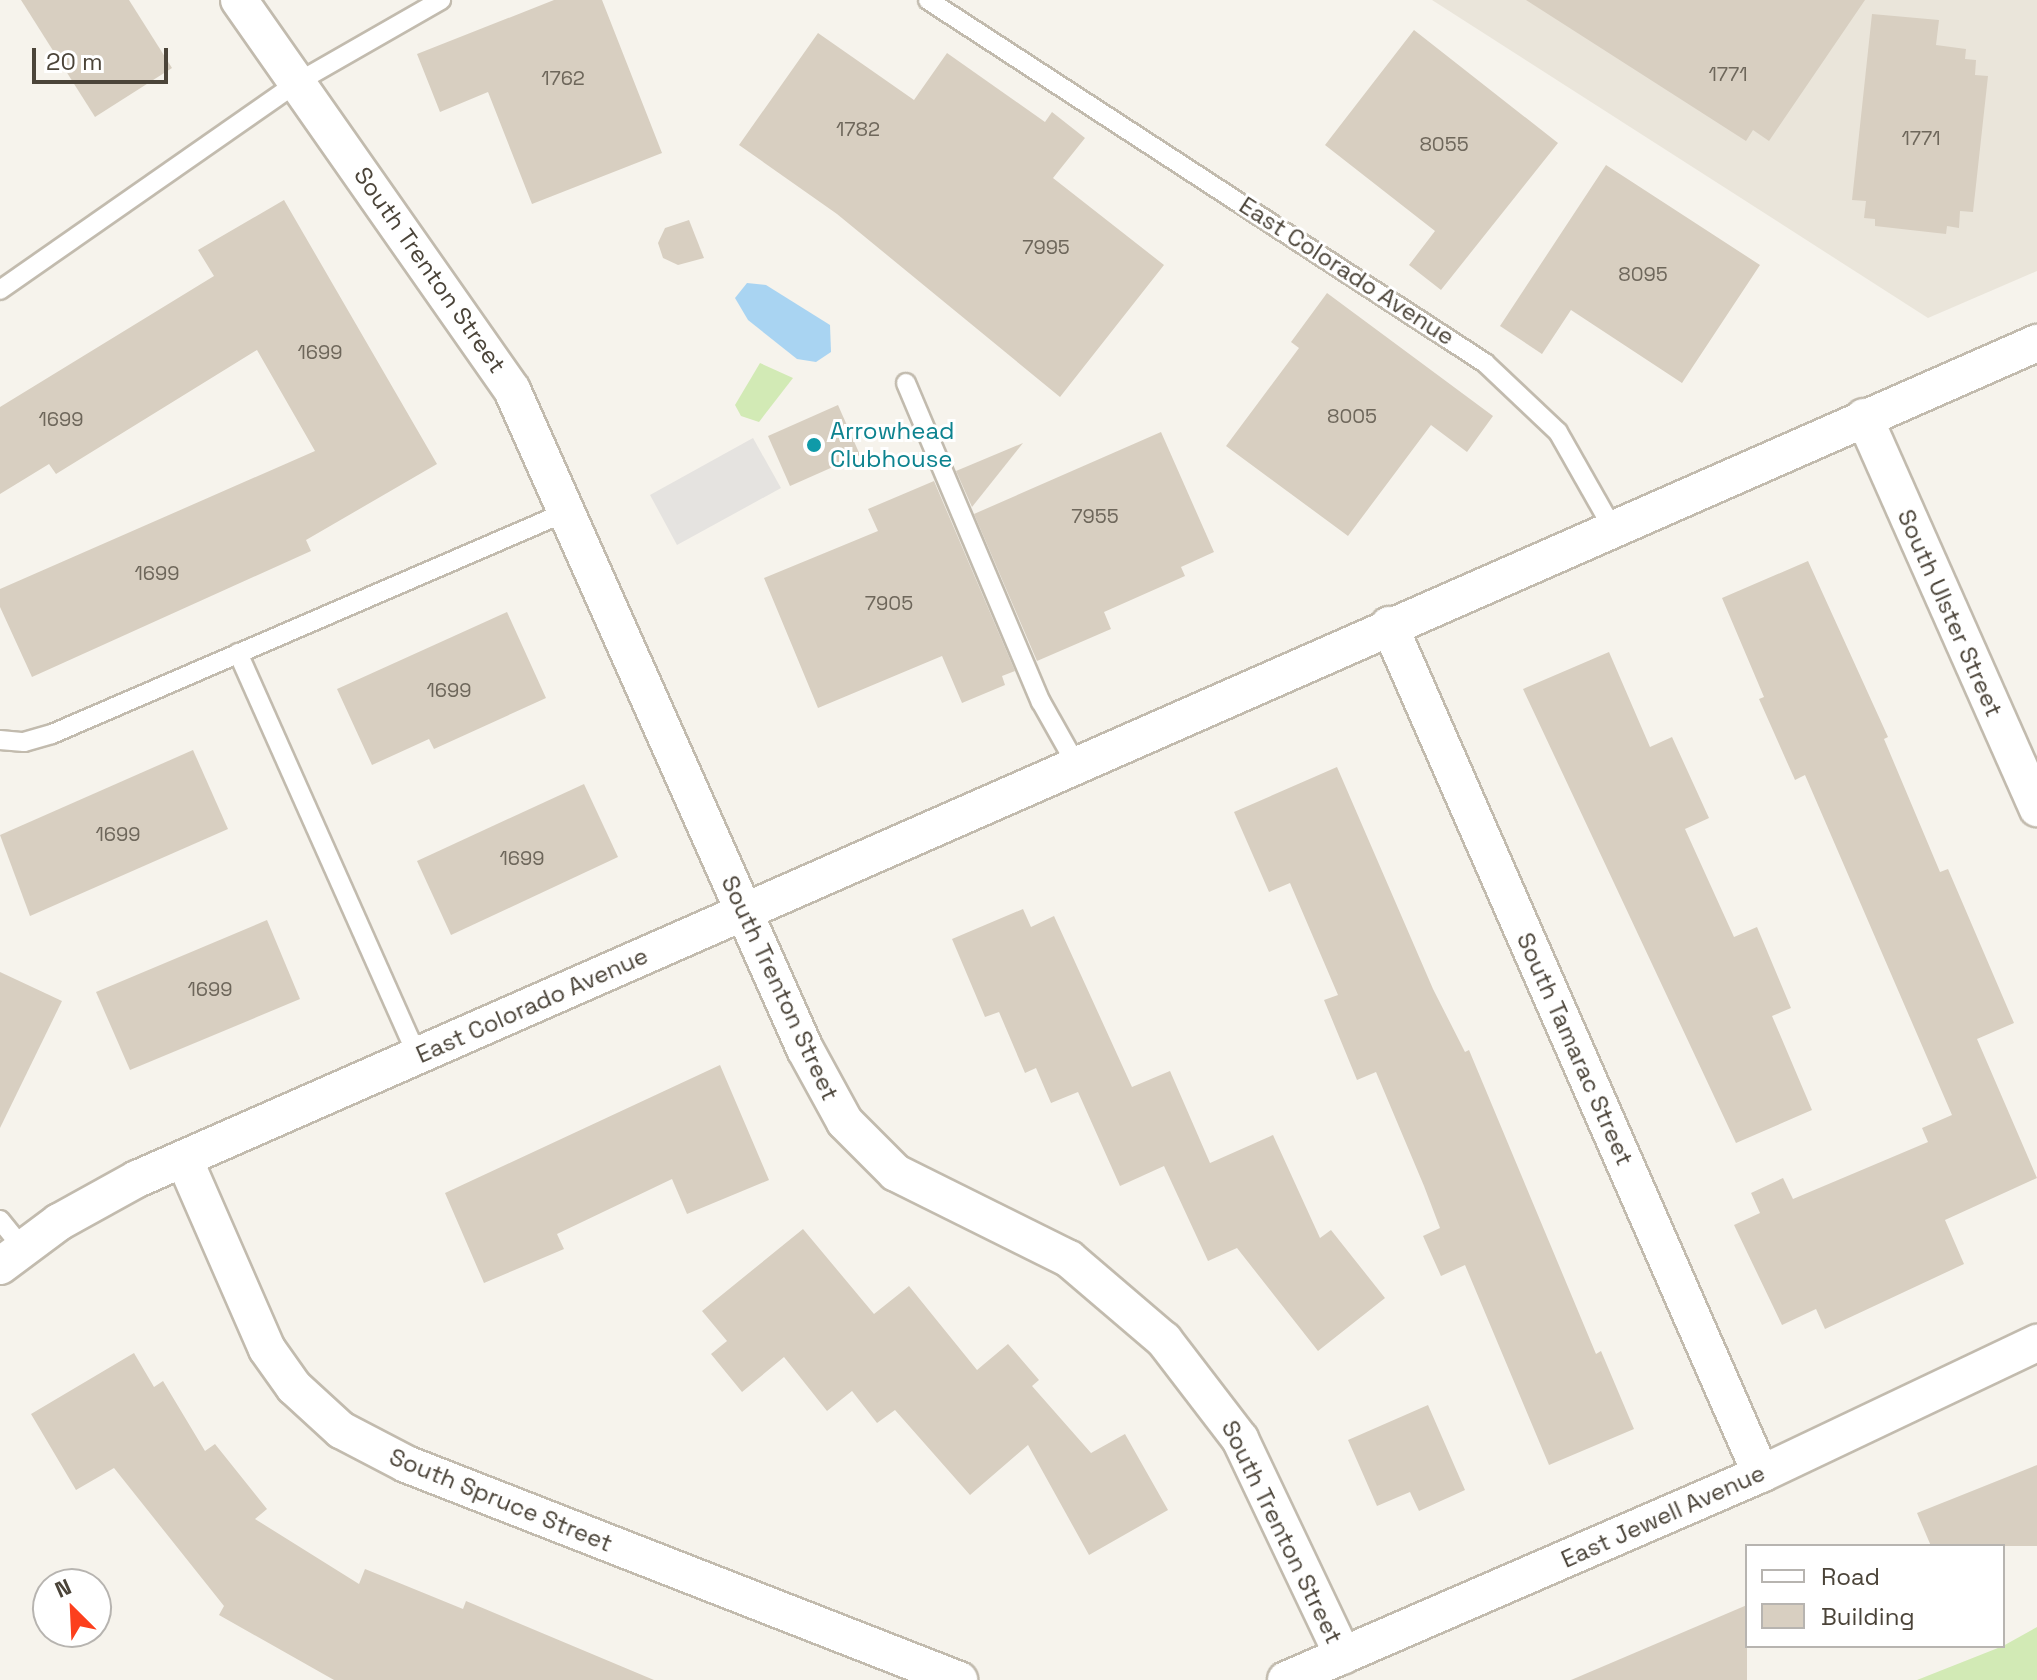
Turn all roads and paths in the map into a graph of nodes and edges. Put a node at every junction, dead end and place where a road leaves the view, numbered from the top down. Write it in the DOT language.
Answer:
graph roads {
  1 [pos="239,0"];
  2 [pos="441,0"];
  3 [pos="928,0"];
  4 [pos="298,82"];
  5 [pos="0,290"];
  6 [pos="2037,343"];
  7 [pos="906,383"];
  8 [pos="1864,417"];
  9 [pos="566,512"];
  10 [pos="1612,527"];
  11 [pos="1389,625"];
  12 [pos="238,653"];
  13 [pos="0,740"];
  14 [pos="1076,764"];
  15 [pos="2037,808"];
  16 [pos="744,912"];
  17 [pos="417,1055"];
  18 [pos="184,1159"];
  19 [pos="7,1244"];
  20 [pos="2037,1343"];
  21 [pos="1761,1474"];
  22 [pos="1343,1656"];
  23 [pos="1297,1678"];
  24 [pos="959,1680"];
  1 -- 4 [label="street, South Trenton Street"];
  2 -- 4 [label="lane"];
  3 -- 10 [label="lane, East Colorado Avenue"];
  4 -- 5 [label="lane"];
  4 -- 9 [label="street, South Trenton Street"];
  6 -- 8 [label="street, East Colorado Avenue"];
  7 -- 14 [label="lane"];
  8 -- 10 [label="street, East Colorado Avenue"];
  8 -- 15 [label="street, South Ulster Street"];
  9 -- 12 [label="lane"];
  9 -- 16 [label="street, South Trenton Street"];
  10 -- 11 [label="street, East Colorado Avenue"];
  11 -- 14 [label="street, East Colorado Avenue"];
  11 -- 21 [label="street, South Tamarac Street"];
  12 -- 13 [label="lane"];
  12 -- 17 [label="lane"];
  14 -- 16 [label="street, East Colorado Avenue"];
  16 -- 17 [label="street, East Colorado Avenue"];
  16 -- 22 [label="street, South Trenton Street"];
  17 -- 18 [label="street, East Colorado Avenue"];
  18 -- 19 [label="street, East Colorado Avenue"];
  18 -- 24 [label="street, South Spruce Street"];
  20 -- 21 [label="street, East Jewell Avenue"];
  21 -- 22 [label="street, East Jewell Avenue"];
  22 -- 23 [label="street, East Jewell Avenue"];
}
